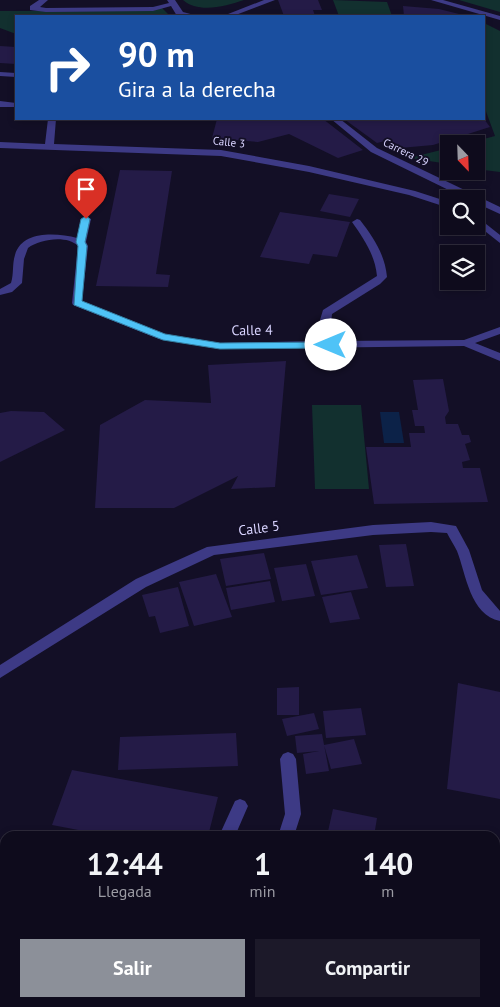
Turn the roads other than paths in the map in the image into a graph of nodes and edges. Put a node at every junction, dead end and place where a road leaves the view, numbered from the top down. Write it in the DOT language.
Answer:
graph roads {
  1 [pos="44,0"];
  2 [pos="271,0"];
  3 [pos="436,0"];
  4 [pos="172,2"];
  5 [pos="187,15"];
  6 [pos="230,15"];
  7 [pos="500,18"];
  8 [pos="0,74"];
  9 [pos="15,75"];
  10 [pos="0,104"];
  11 [pos="15,105"];
  12 [pos="52,120"];
  13 [pos="336,120"];
  14 [pos="0,145"];
  15 [pos="49,148"];
  16 [pos="440,202"];
  17 [pos="500,211"];
  18 [pos="86,219"];
  19 [pos="356,222"];
  20 [pos="485,227"];
  21 [pos="498,238"];
  22 [pos="81,242"];
  23 [pos="0,292"];
  24 [pos="500,330"];
  25 [pos="465,343"];
  26 [pos="331,345"];
  27 [pos="500,356"];
  28 [pos="500,616"];
  29 [pos="0,672"];
  30 [pos="288,759"];
  31 [pos="240,806"];
  32 [pos="229,831"];
  33 [pos="288,831"];
  1 -- 4 [label="street"];
  2 -- 6 [label="street"];
  3 -- 7 [label="street"];
  4 -- 5 [label="street"];
  8 -- 9 [label="street"];
  10 -- 11 [label="street"];
  12 -- 15 [label="street"];
  13 -- 17 [label="street, Carrera 29"];
  14 -- 15 [label="street, Calle 3"];
  15 -- 16 [label="street, Calle 3"];
  18 -- 22 [label="street"];
  19 -- 26 [label="street"];
  20 -- 21 [label="street"];
  22 -- 23 [label="street"];
  22 -- 26 [label="street, Calle 4"];
  24 -- 25 [label="street, Calle 4"];
  25 -- 26 [label="street, Calle 4"];
  25 -- 27 [label="street, Calle 4"];
  28 -- 29 [label="street, Calle 5"];
  30 -- 33 [label="street"];
  31 -- 32 [label="street"];
}
